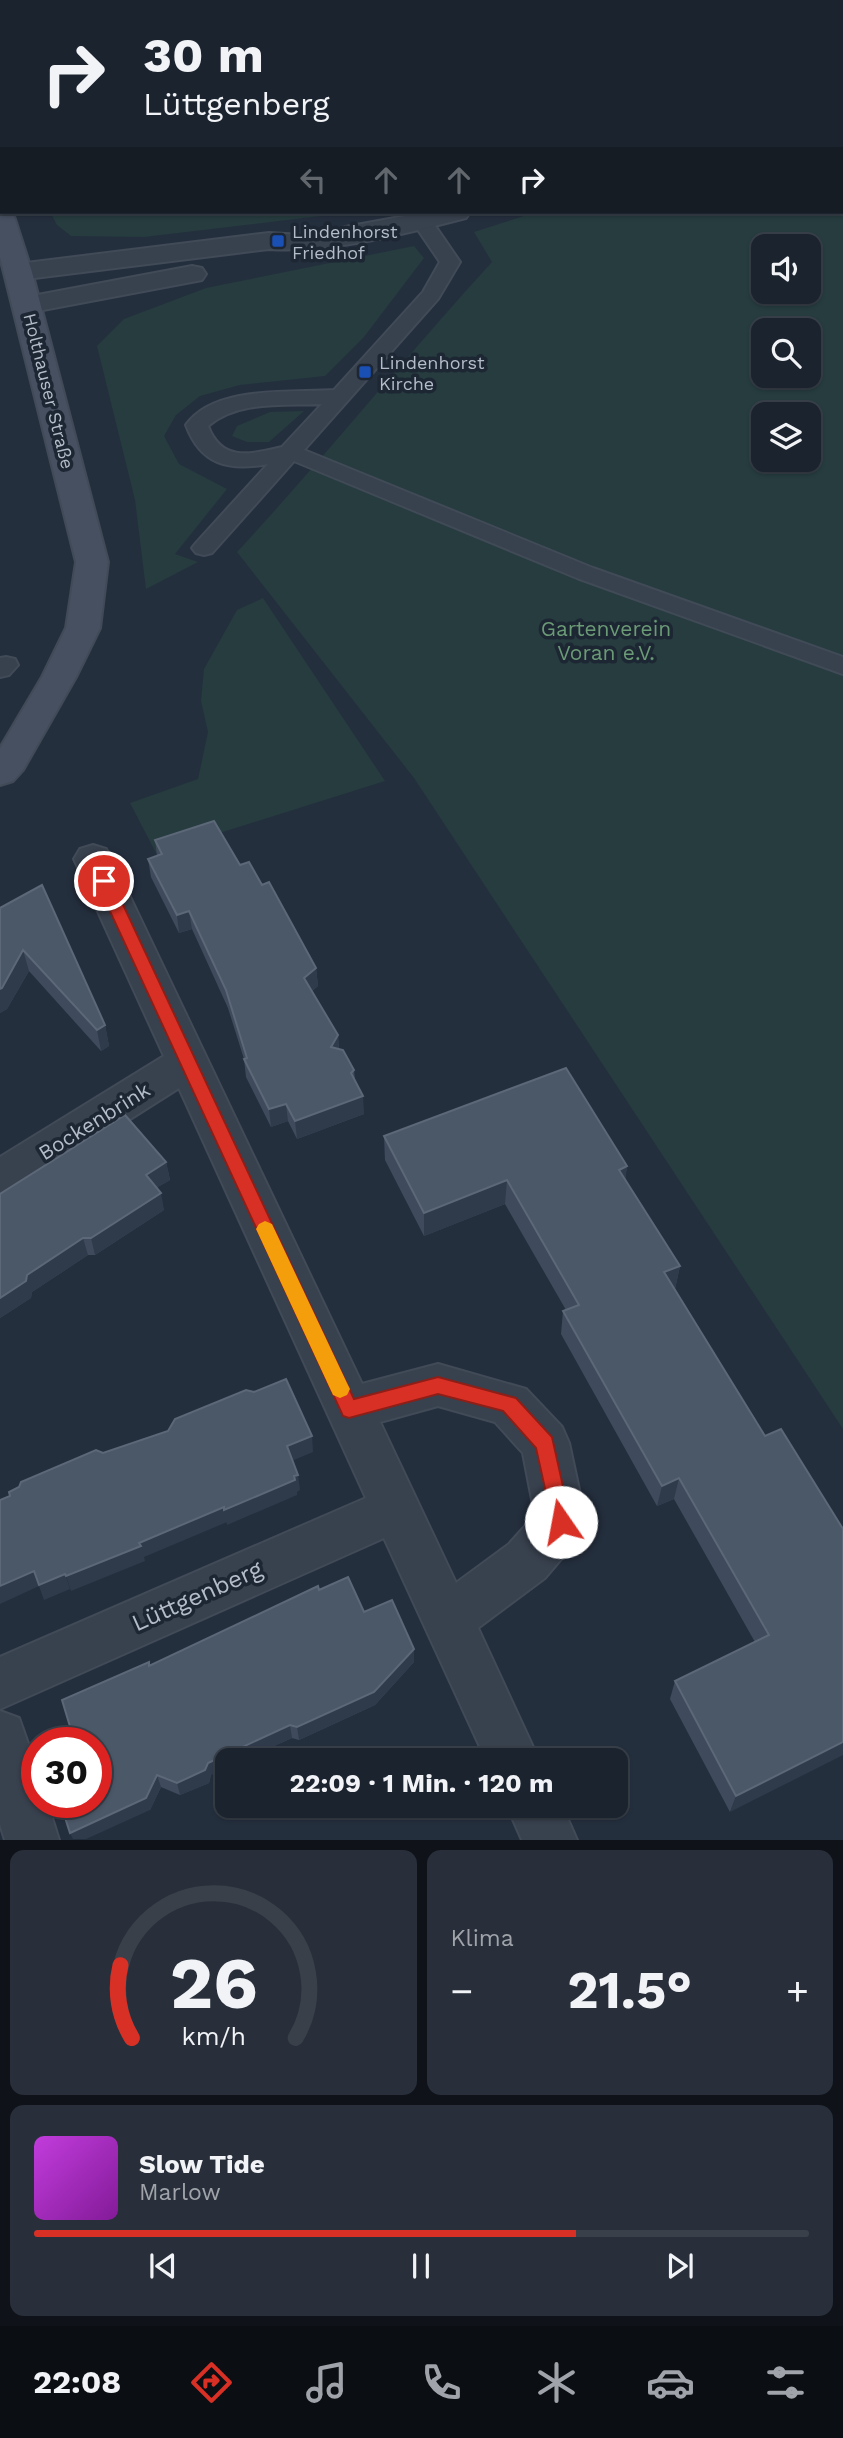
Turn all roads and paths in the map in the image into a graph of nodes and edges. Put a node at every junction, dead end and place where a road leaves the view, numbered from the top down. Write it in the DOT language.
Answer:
graph roads {
  1 [pos="0,214"];
  2 [pos="449,214"];
  3 [pos="422,221"];
  4 [pos="302,243"];
  5 [pos="18,272"];
  6 [pos="27,305"];
  7 [pos="342,396"];
  8 [pos="291,452"];
  9 [pos="204,548"];
  10 [pos="843,666"];
  11 [pos="0,772"];
  12 [pos="93,859"];
  13 [pos="188,1062"];
  14 [pos="0,1180"];
  15 [pos="349,1409"];
  16 [pos="395,1509"];
  17 [pos="446,1621"];
  18 [pos="0,1683"];
  19 [pos="0,1737"];
  20 [pos="507,1748"];
  21 [pos="540,1818"];
  22 [pos="32,1839"];
  23 [pos="550,1839"];
  1 -- 5 [label="main road"];
  2 -- 3 [label="street, Holthauser Straße"];
  3 -- 4 [label="street, Holthauser Straße"];
  3 -- 7 [label="lane"];
  4 -- 5 [label="street, Holthauser Straße"];
  4 -- 6 [label="street, Holthauser Straße"];
  5 -- 6 [label="main road"];
  6 -- 11 [label="main road, Holthauser Straße"];
  7 -- 8 [label="lane"];
  7 -- 8 [label="lane"];
  8 -- 9 [label="lane"];
  8 -- 10 [label="lane"];
  12 -- 13 [label="street"];
  13 -- 14 [label="street, Bockenbrink"];
  13 -- 15 [label="street"];
  15 -- 16 [label="street"];
  15 -- 17 [label="street"];
  16 -- 17 [label="street"];
  16 -- 18 [label="street, Lüttgenberg"];
  17 -- 20 [label="street"];
  19 -- 22 [label="street"];
  21 -- 23 [label="street"];
}
